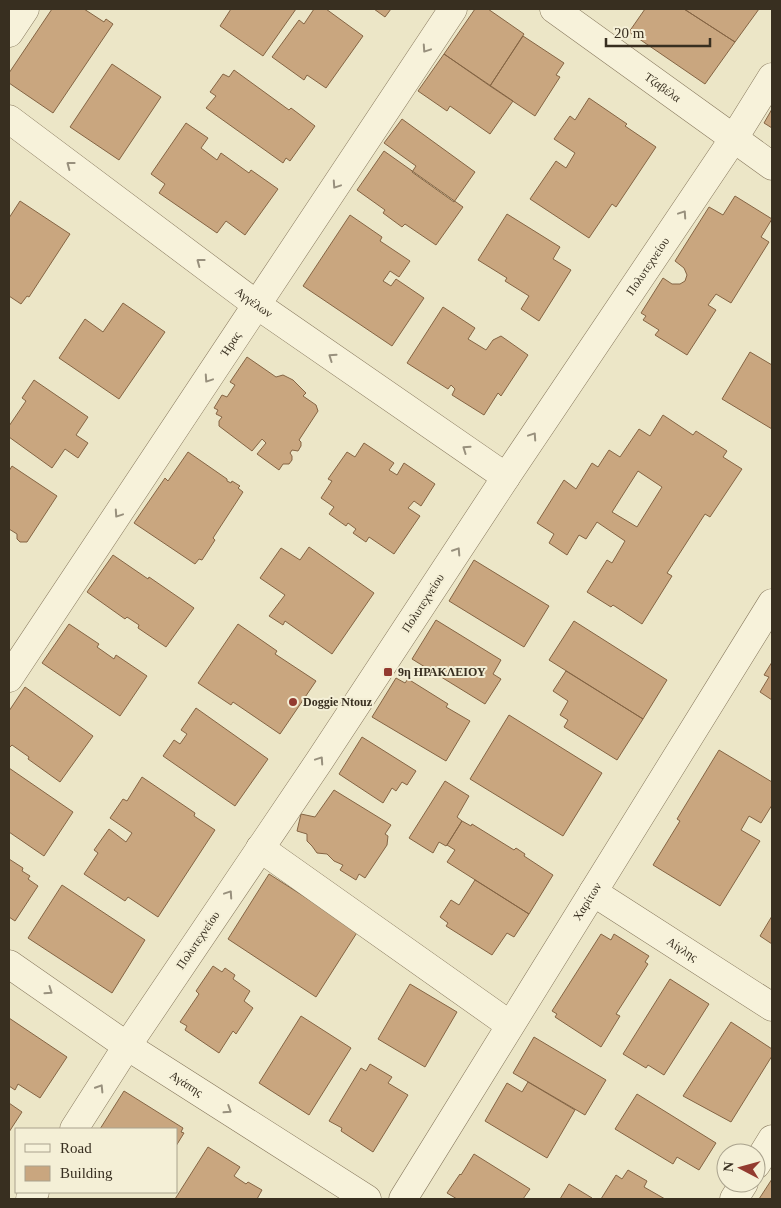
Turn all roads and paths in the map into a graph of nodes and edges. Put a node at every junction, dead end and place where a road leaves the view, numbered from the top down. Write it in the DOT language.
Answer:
graph roads {
  1 [pos="25,9"];
  2 [pos="453,9"];
  3 [pos="554,9"];
  4 [pos="9,33"];
  5 [pos="772,77"];
  6 [pos="9,119"];
  7 [pos="734,138"];
  8 [pos="772,166"];
  9 [pos="257,305"];
  10 [pos="506,477"];
  11 [pos="772,603"];
  12 [pos="9,678"];
  13 [pos="260,848"];
  14 [pos="593,892"];
  15 [pos="9,964"];
  16 [pos="772,1007"];
  17 [pos="510,1025"];
  18 [pos="127,1046"];
  19 [pos="75,1128"];
  20 [pos="367,1199"];
  21 [pos="403,1199"];
  1 -- 4 [label="street"];
  2 -- 9 [label="street, Ήρας, one-way"];
  3 -- 7 [label="street, Τζαβέλα"];
  5 -- 7 [label="street, Πολυτεχνείου"];
  9 -- 6 [label="street, Αγγέλων, one-way"];
  7 -- 8 [label="street, Τζαβέλα"];
  10 -- 7 [label="street, Πολυτεχνείου, one-way"];
  10 -- 9 [label="street, Αγγέλων, one-way"];
  9 -- 12 [label="street, Ήρας, one-way"];
  13 -- 10 [label="street, Πολυτεχνείου, one-way"];
  11 -- 14 [label="street, Χαρίτων"];
  13 -- 17 [label="street"];
  18 -- 13 [label="street, Πολυτεχνείου, one-way"];
  14 -- 16 [label="street, Αίγλης"];
  14 -- 17 [label="street, Χαρίτων"];
  15 -- 18 [label="street, Αγάπης, one-way"];
  17 -- 21 [label="street, Χαρίτων"];
  19 -- 18 [label="street, Πολυτεχνείου, one-way"];
  18 -- 20 [label="street, Αγάπης, one-way"];
}
